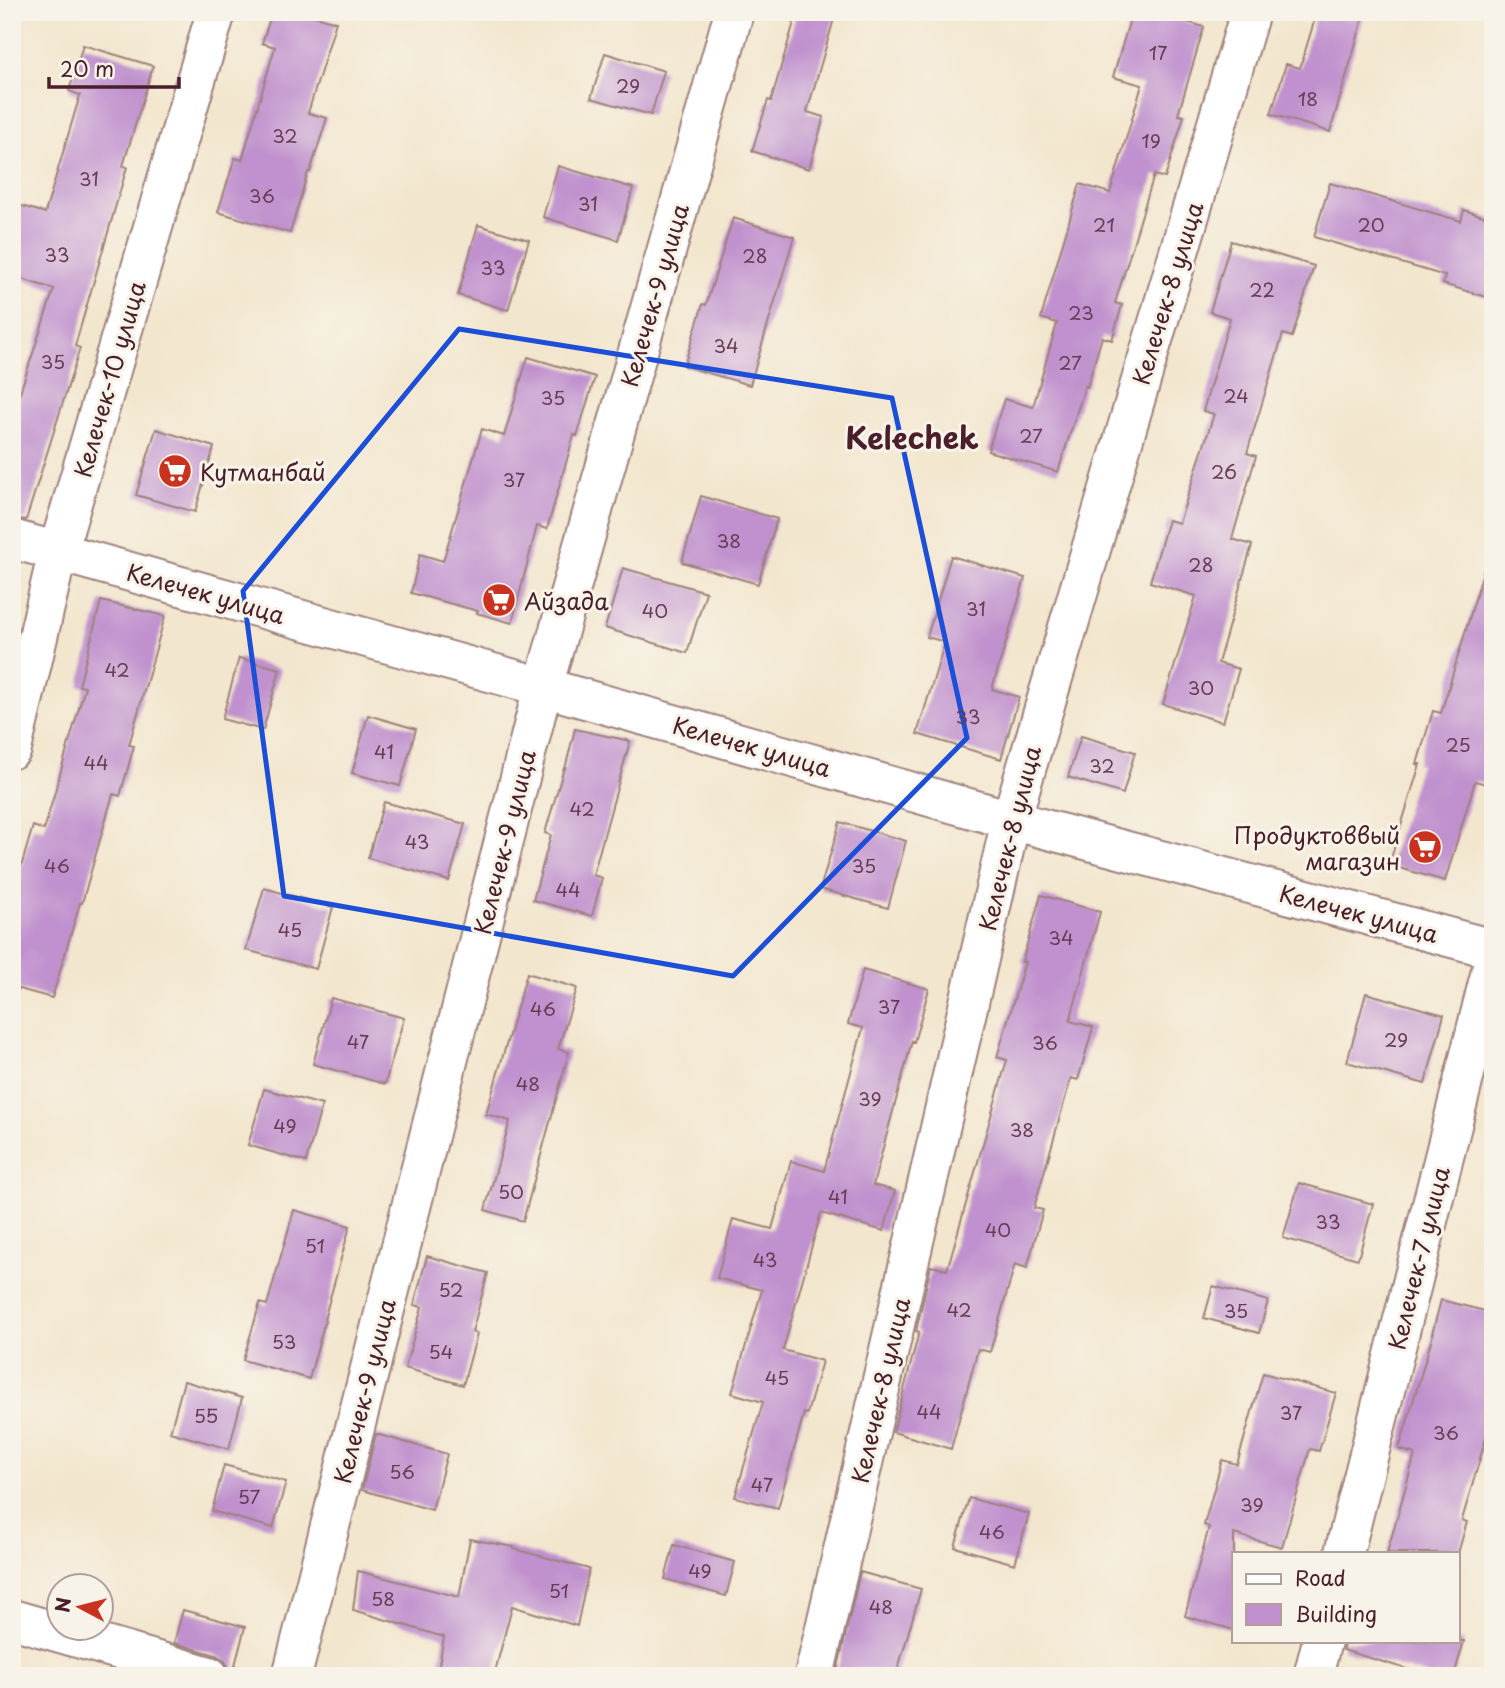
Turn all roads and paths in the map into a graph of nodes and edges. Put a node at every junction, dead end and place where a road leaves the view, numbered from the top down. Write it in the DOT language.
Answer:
graph roads {
  1 [pos="216,12"];
  2 [pos="734,12"];
  3 [pos="1250,12"];
  4 [pos="12,539"];
  5 [pos="58,551"];
  6 [pos="543,687"];
  7 [pos="12,750"];
  8 [pos="1011,820"];
  9 [pos="1493,949"];
  10 [pos="1493,963"];
  11 [pos="1344,1552"];
  12 [pos="12,1619"];
  13 [pos="1322,1642"];
  14 [pos="209,1676"];
  15 [pos="292,1676"];
  16 [pos="814,1676"];
  17 [pos="1313,1676"];
  1 -- 5 [label="street, Келечек-10 улица"];
  2 -- 6 [label="street, Келечек-9 улица"];
  3 -- 8 [label="street, Келечек-8 улица"];
  4 -- 5 [label="street, Келечек улица"];
  5 -- 6 [label="street, Келечек улица"];
  5 -- 7 [label="street, Келечек-10 улица"];
  6 -- 8 [label="street, Келечек улица"];
  6 -- 15 [label="street, Келечек-9 улица"];
  8 -- 9 [label="street, Келечек улица"];
  8 -- 16 [label="street, Келечек-8 улица"];
  10 -- 11 [label="street, Келечек-7 улица"];
  12 -- 14 [label="street"];
  13 -- 17 [label="street"];
}
